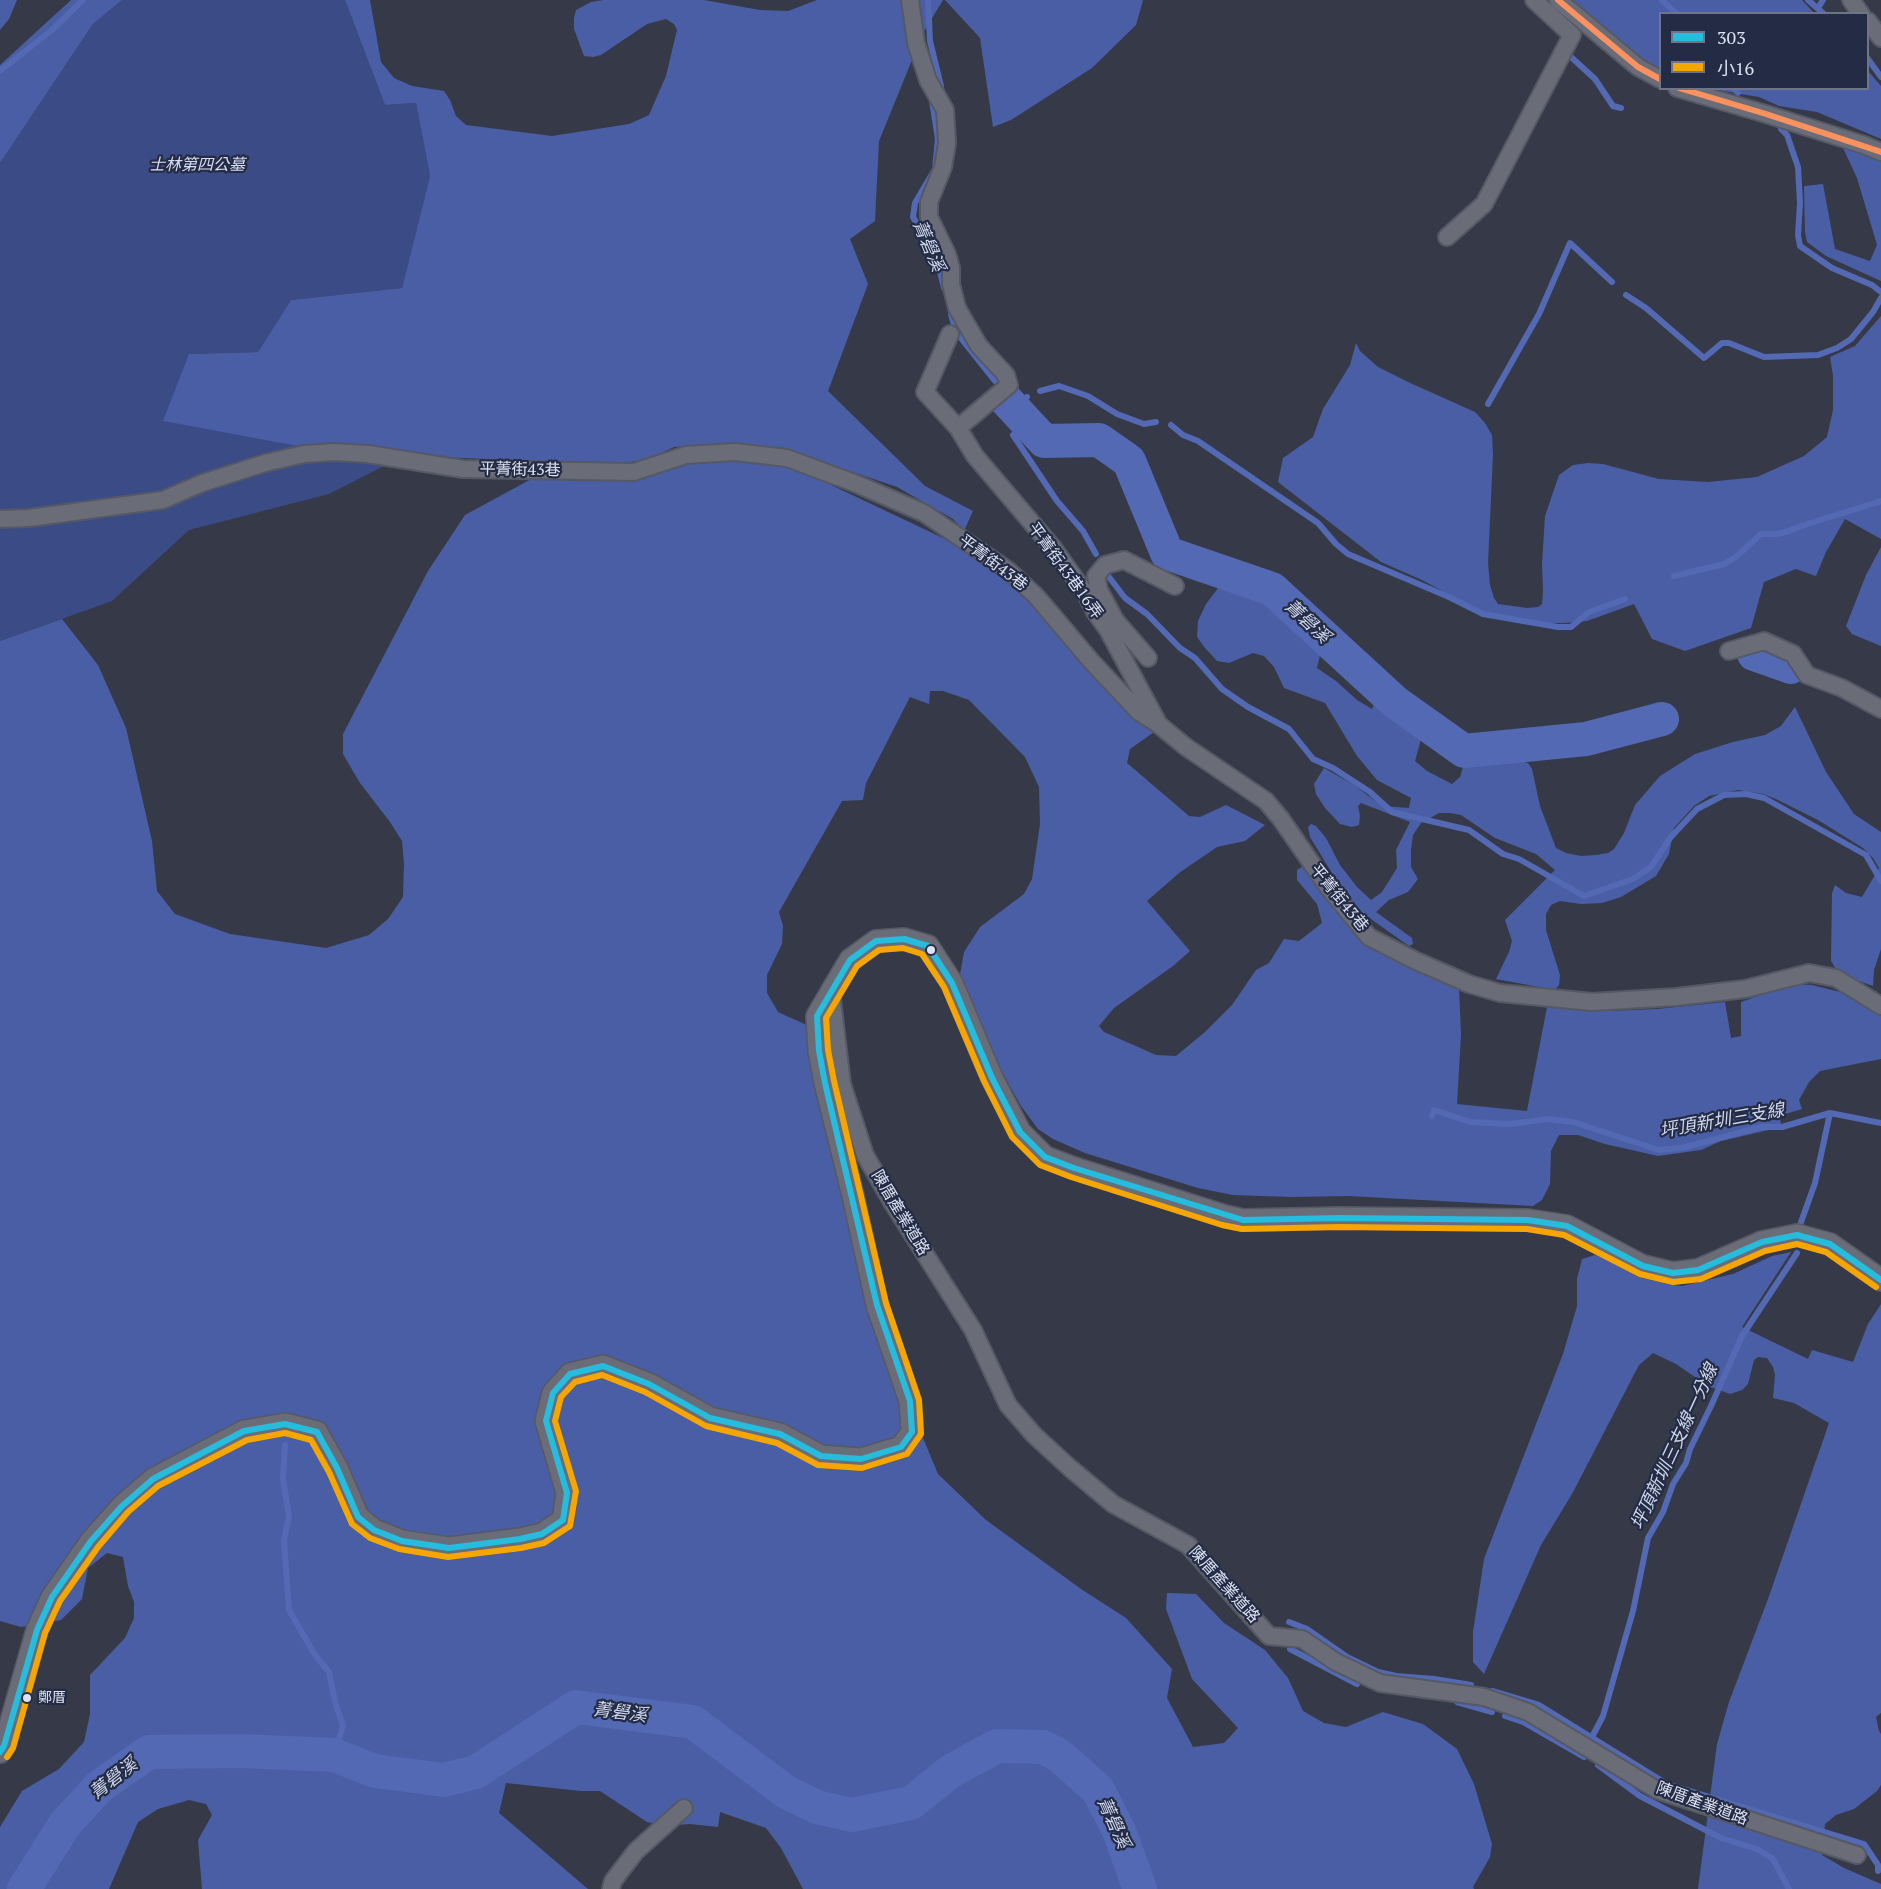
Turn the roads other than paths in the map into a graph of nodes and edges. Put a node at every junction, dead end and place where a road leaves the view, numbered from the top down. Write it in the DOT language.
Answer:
graph roads {
  1 [pos="910,0"];
  2 [pos="1534,0"];
  3 [pos="1558,0"];
  4 [pos="1869,22"];
  5 [pos="1881,38"];
  6 [pos="1659,78"];
  7 [pos="1684,90"];
  8 [pos="1881,152"];
  9 [pos="1447,237"];
  10 [pos="950,334"];
  11 [pos="958,428"];
  12 [pos="0,519"];
  13 [pos="1175,586"];
  14 [pos="1112,625"];
  15 [pos="1730,651"];
  16 [pos="1148,658"];
  17 [pos="1881,709"];
  18 [pos="1158,723"];
  19 [pos="831,992"];
  20 [pos="1881,1006"];
  21 [pos="1881,1280"];
  22 [pos="0,1752"];
  23 [pos="684,1808"];
  24 [pos="1857,1854"];
  25 [pos="611,1889"];
  1 -- 11 [label="street"];
  2 -- 9 [label="street"];
  3 -- 6 [label="street"];
  4 -- 5 [label="street"];
  7 -- 8 [label="street"];
  10 -- 11 [label="street, 平菁街43巷16弄"];
  11 -- 14 [label="street, 平菁街43巷16弄"];
  12 -- 18 [label="street, 平菁街43巷"];
  13 -- 14 [label="street"];
  14 -- 16 [label="street"];
  14 -- 18 [label="street, 平菁街43巷16弄"];
  15 -- 17 [label="street"];
  18 -- 20 [label="street, 平菁街43巷"];
  19 -- 21 [label="street"];
  19 -- 22 [label="street"];
  19 -- 24 [label="street, 陳厝產業道路"];
  23 -- 25 [label="street"];
}
